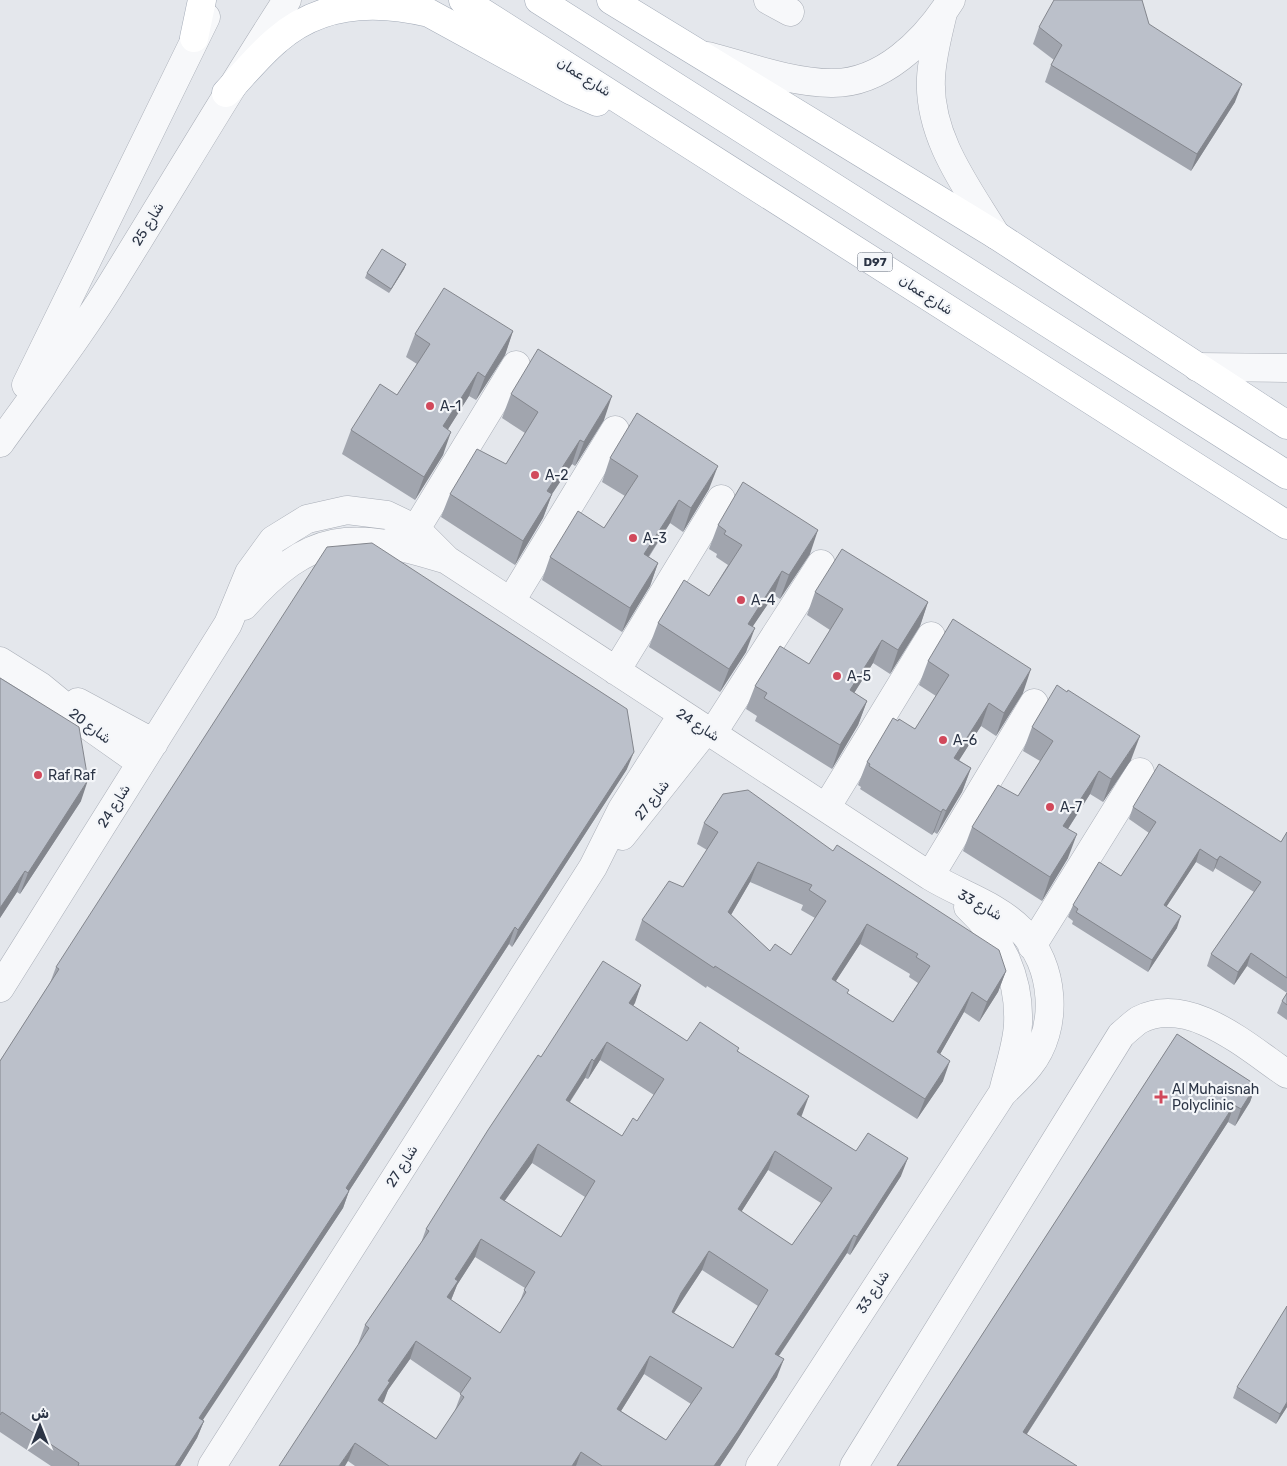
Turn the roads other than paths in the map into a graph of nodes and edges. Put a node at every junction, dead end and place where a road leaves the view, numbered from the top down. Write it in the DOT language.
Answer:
graph roads {
  1 [pos="202,0"];
  2 [pos="215,0"];
  3 [pos="287,0"];
  4 [pos="463,0"];
  5 [pos="539,0"];
  6 [pos="611,0"];
  7 [pos="947,7"];
  8 [pos="194,38"];
  9 [pos="694,52"];
  10 [pos="226,92"];
  11 [pos="646,116"];
  12 [pos="996,235"];
  13 [pos="516,365"];
  14 [pos="1197,367"];
  15 [pos="1287,368"];
  16 [pos="1287,426"];
  17 [pos="616,430"];
  18 [pos="0,441"];
  19 [pos="1287,475"];
  20 [pos="721,499"];
  21 [pos="1287,525"];
  22 [pos="416,528"];
  23 [pos="447,560"];
  24 [pos="821,564"];
  25 [pos="511,602"];
  26 [pos="228,624"];
  27 [pos="931,636"];
  28 [pos="5,661"];
  29 [pos="616,671"];
  30 [pos="1034,703"];
  31 [pos="682,715"];
  32 [pos="709,732"];
  33 [pos="147,753"];
  34 [pos="1140,772"];
  35 [pos="826,808"];
  36 [pos="593,867"];
  37 [pos="940,882"];
  38 [pos="1032,946"];
  39 [pos="0,988"];
  40 [pos="1287,1074"];
  41 [pos="1002,1094"];
  42 [pos="212,1466"];
  43 [pos="760,1466"];
  44 [pos="854,1466"];
  1 -- 8 [label="main road"];
  2 -- 8 [label="street, شارع 25"];
  3 -- 10 [label="street, شارع 25"];
  4 -- 11 [label="main road, شارع عمان / D97"];
  5 -- 19 [label="main road"];
  6 -- 9 [label="main road"];
  7 -- 9 [label="street"];
  7 -- 12 [label="street"];
  8 -- 18 [label="street, شارع 25"];
  9 -- 12 [label="main road"];
  10 -- 11 [label="main road"];
  10 -- 18 [label="street, شارع 25"];
  11 -- 21 [label="main road, شارع عمان / D97"];
  12 -- 14 [label="main road"];
  13 -- 22 [label="street"];
  14 -- 15 [label="street"];
  14 -- 16 [label="main road"];
  17 -- 25 [label="street"];
  20 -- 29 [label="street"];
  22 -- 23 [label="street, شارع 24"];
  22 -- 26 [label="street, شارع 24"];
  23 -- 25 [label="street, شارع 24"];
  23 -- 26 [label="street, شارع 24"];
  24 -- 32 [label="street, شارع 27"];
  25 -- 29 [label="street, شارع 24"];
  26 -- 33 [label="street, شارع 24"];
  27 -- 35 [label="street"];
  28 -- 33 [label="street, شارع 20"];
  29 -- 31 [label="street, شارع 24"];
  30 -- 37 [label="street"];
  31 -- 32 [label="street, شارع 24"];
  31 -- 36 [label="street, شارع 27"];
  32 -- 35 [label="street, شارع 24"];
  32 -- 36 [label="street, شارع 27"];
  33 -- 39 [label="street, شارع 24"];
  34 -- 38 [label="street"];
  35 -- 37 [label="street, شارع 24"];
  36 -- 42 [label="street, شارع 27"];
  37 -- 38 [label="street, شارع 33"];
  37 -- 41 [label="street, شارع 33"];
  38 -- 41 [label="street, شارع 33"];
  40 -- 44 [label="street"];
  41 -- 43 [label="street, شارع 33"];
}
